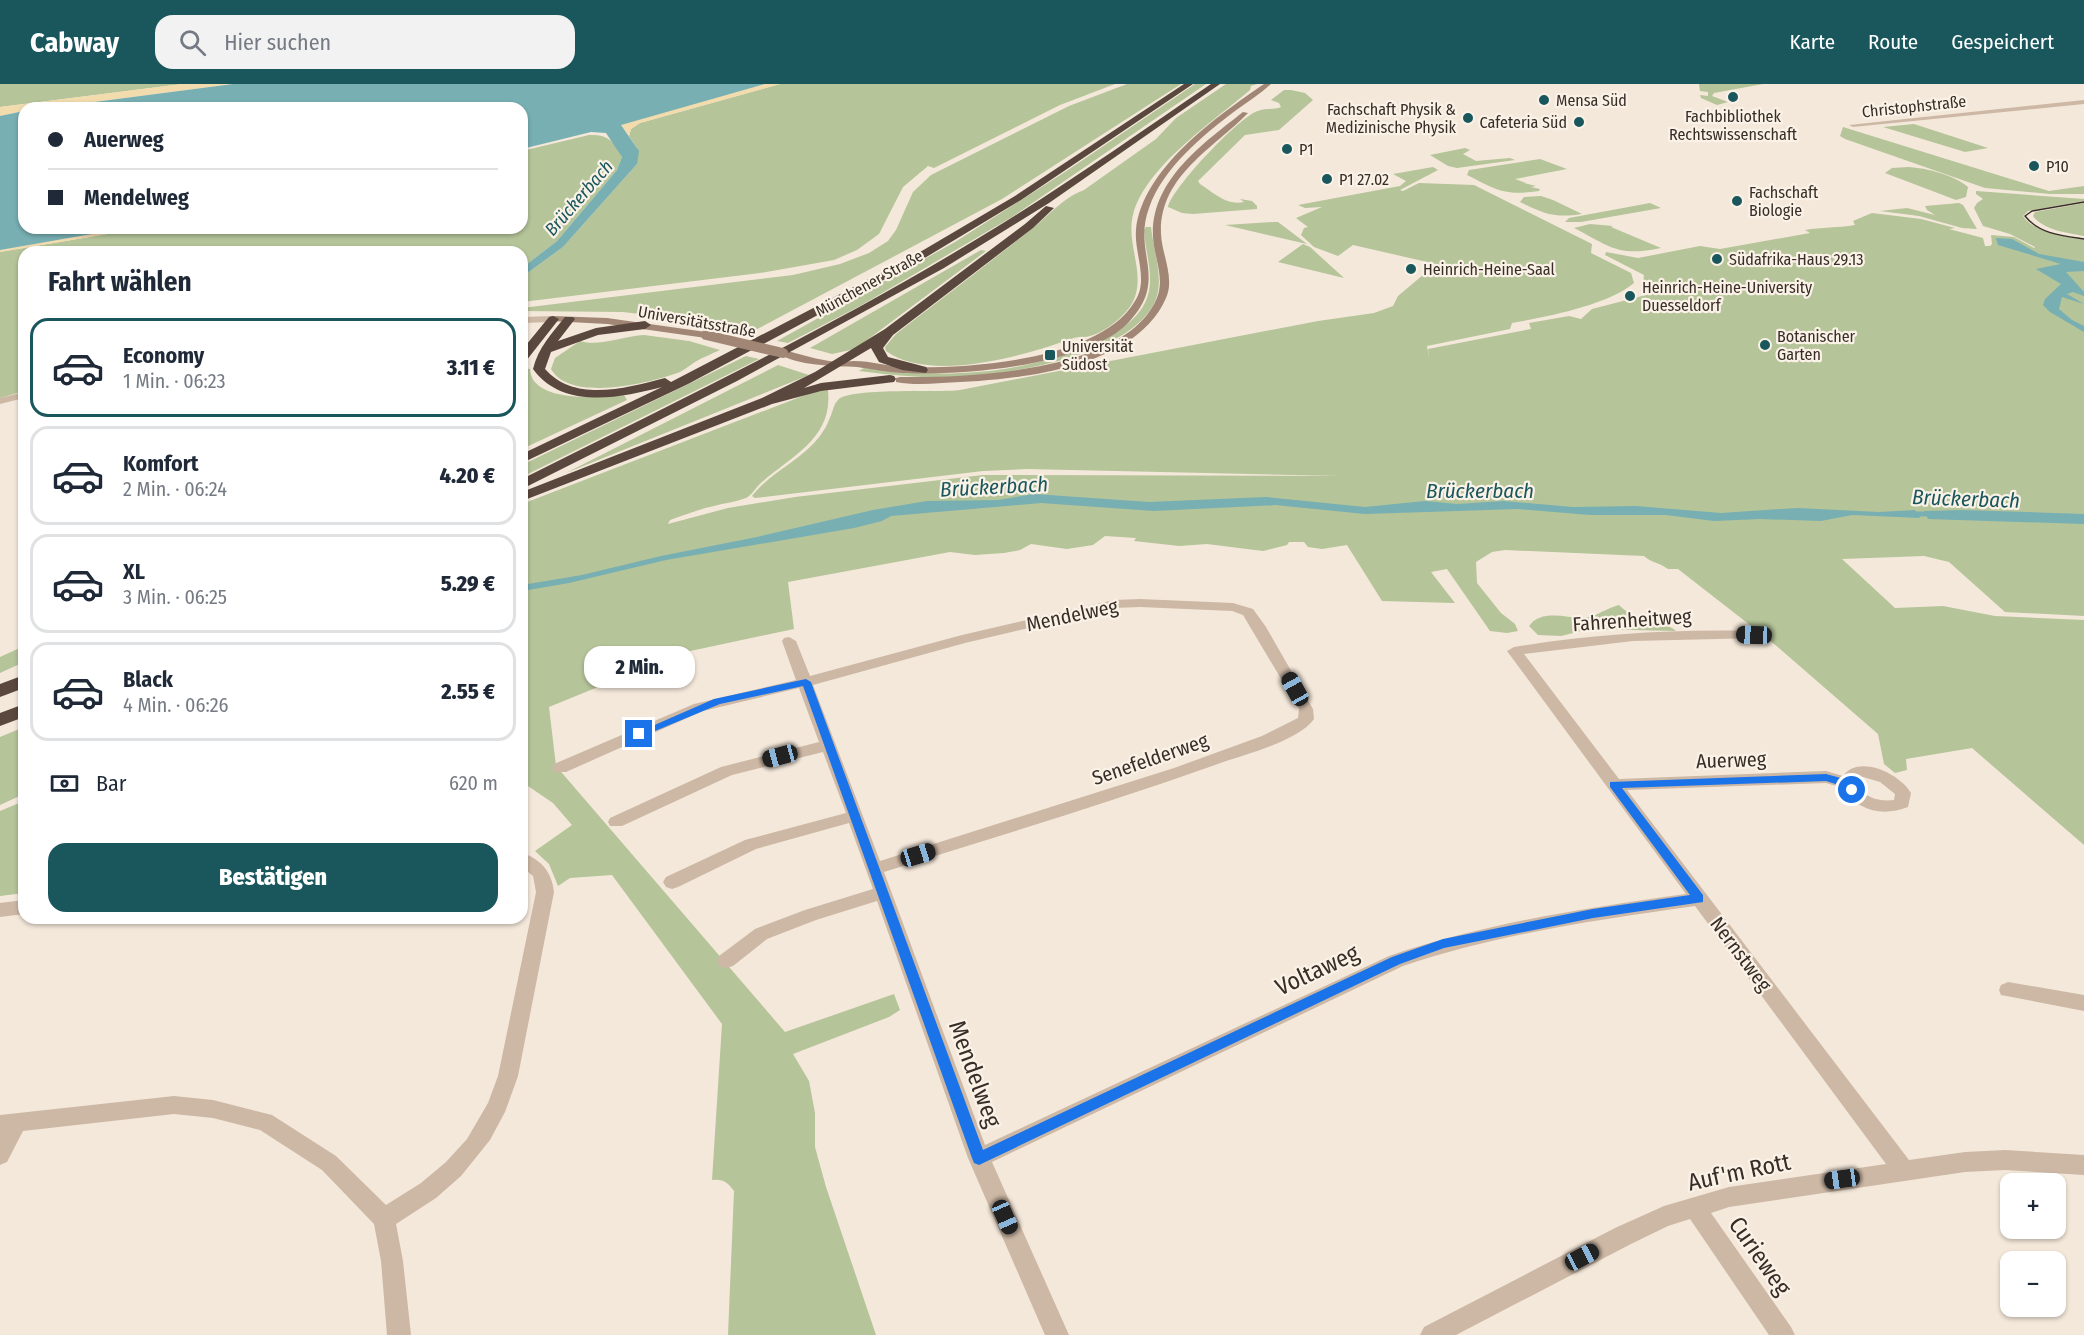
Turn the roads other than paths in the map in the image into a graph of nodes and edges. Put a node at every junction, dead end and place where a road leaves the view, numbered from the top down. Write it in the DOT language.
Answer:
graph roads {
  1 [pos="1189,84"];
  2 [pos="1216,84"];
  3 [pos="1268,84"];
  4 [pos="2084,102"];
  5 [pos="1252,107"];
  6 [pos="1853,125"];
  7 [pos="1084,175"];
  8 [pos="553,319"];
  9 [pos="569,319"];
  10 [pos="528,320"];
  11 [pos="645,325"];
  12 [pos="528,331"];
  13 [pos="889,332"];
  14 [pos="536,339"];
  15 [pos="528,350"];
  16 [pos="546,350"];
  17 [pos="835,365"];
  18 [pos="922,370"];
  19 [pos="890,379"];
  20 [pos="684,381"];
  21 [pos="18,396"];
  22 [pos="0,401"];
  23 [pos="767,401"];
  24 [pos="528,456"];
  25 [pos="528,482"];
  26 [pos="528,495"];
  27 [pos="1238,608"];
  28 [pos="1754,635"];
  29 [pos="789,641"];
  30 [pos="1514,651"];
  31 [pos="806,682"];
  32 [pos="18,684"];
  33 [pos="0,691"];
  34 [pos="18,712"];
  35 [pos="0,720"];
  36 [pos="828,745"];
  37 [pos="560,768"];
  38 [pos="1849,784"];
  39 [pos="1614,785"];
  40 [pos="855,816"];
  41 [pos="616,822"];
  42 [pos="528,863"];
  43 [pos="874,868"];
  44 [pos="672,882"];
  45 [pos="882,893"];
  46 [pos="1699,898"];
  47 [pos="18,908"];
  48 [pos="0,910"];
  49 [pos="726,960"];
  50 [pos="2008,990"];
  51 [pos="2084,1003"];
  52 [pos="9,1123"];
  53 [pos="0,1155"];
  54 [pos="979,1158"];
  55 [pos="2084,1165"];
  56 [pos="1903,1170"];
  57 [pos="1694,1207"];
  58 [pos="384,1219"];
  59 [pos="399,1335"];
  60 [pos="1057,1335"];
  61 [pos="1432,1335"];
  62 [pos="1783,1335"];
  1 -- 20 [label="highway, Münchener Straße"];
  2 -- 7 [label="highway, Münchener Straße"];
  3 -- 18 [label="street, Universitätsstraße"];
  4 -- 6 [label="street, Christophstraße"];
  5 -- 19 [label="street, Universitätsstraße"];
  7 -- 13 [label="highway"];
  7 -- 25 [label="highway, Münchener Straße"];
  8 -- 9 [label="street, Universitätsstraße"];
  8 -- 10 [label="street"];
  8 -- 14 [label="highway"];
  9 -- 11 [label="street, Universitätsstraße"];
  9 -- 16 [label="highway"];
  11 -- 16 [label="highway"];
  11 -- 17 [label="street, Universitätsstraße, bridge"];
  12 -- 14 [label="highway"];
  13 -- 17 [label="highway"];
  13 -- 18 [label="highway"];
  14 -- 15 [label="highway"];
  16 -- 20 [label="highway"];
  17 -- 18 [label="street, Universitätsstraße"];
  17 -- 19 [label="street, Universitätsstraße"];
  17 -- 23 [label="highway"];
  19 -- 23 [label="highway"];
  20 -- 24 [label="highway, Münchener Straße"];
  21 -- 22 [label="street"];
  23 -- 26 [label="highway"];
  27 -- 31 [label="street, Mendelweg"];
  27 -- 43 [label="street, Senefelderweg"];
  28 -- 30 [label="street, Fahrenheitweg"];
  29 -- 31 [label="street, Mendelweg"];
  30 -- 39 [label="street, Nernstweg"];
  31 -- 36 [label="street, Mendelweg"];
  31 -- 37 [label="street, Mendelweg"];
  32 -- 33 [label="highway"];
  34 -- 35 [label="highway"];
  36 -- 40 [label="street, Mendelweg"];
  36 -- 41 [label="street"];
  38 -- 39 [label="street, Auerweg"];
  39 -- 46 [label="street, Nernstweg"];
  40 -- 43 [label="street, Mendelweg"];
  40 -- 44 [label="street"];
  42 -- 58 [label="street"];
  43 -- 45 [label="street, Mendelweg"];
  45 -- 49 [label="street"];
  45 -- 54 [label="street, Mendelweg"];
  46 -- 54 [label="street, Voltaweg"];
  46 -- 56 [label="street, Nernstweg"];
  47 -- 48 [label="street"];
  50 -- 51 [label="street"];
  52 -- 53 [label="street"];
  52 -- 58 [label="street"];
  54 -- 60 [label="street, Mendelweg"];
  55 -- 56 [label="street, Auf'm Rott"];
  56 -- 57 [label="street, Auf'm Rott"];
  57 -- 61 [label="street, Auf'm Rott"];
  57 -- 62 [label="street, Curieweg"];
  58 -- 59 [label="street"];
}
